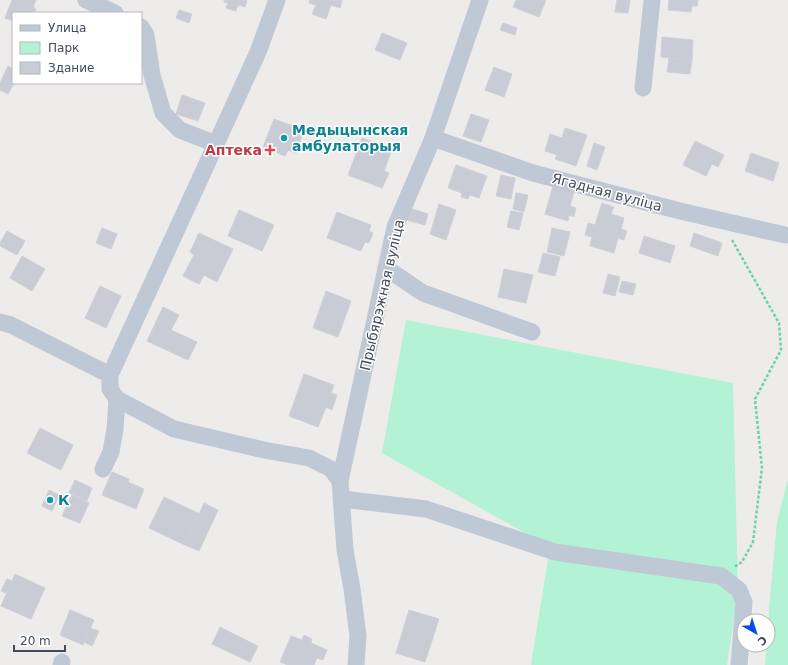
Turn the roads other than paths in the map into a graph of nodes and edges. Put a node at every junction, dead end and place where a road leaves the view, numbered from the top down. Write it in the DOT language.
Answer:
graph roads {
  1 [pos="86,0"];
  2 [pos="277,0"];
  3 [pos="480,0"];
  4 [pos="652,0"];
  5 [pos="113,12"];
  6 [pos="142,29"];
  7 [pos="642,88"];
  8 [pos="433,138"];
  9 [pos="216,144"];
  10 [pos="784,235"];
  11 [pos="386,268"];
  12 [pos="0,322"];
  13 [pos="532,332"];
  14 [pos="110,375"];
  15 [pos="117,399"];
  16 [pos="103,469"];
  17 [pos="340,481"];
  18 [pos="342,498"];
  19 [pos="356,665"];
  20 [pos="739,665"];
  1 -- 5 [label="street"];
  2 -- 9 [label="street"];
  3 -- 8 [label="street, Прыбярэжная вуліца"];
  4 -- 7 [label="street"];
  6 -- 9 [label="street"];
  8 -- 10 [label="street, Ягадная вуліца"];
  8 -- 11 [label="street, Прыбярэжная вуліца"];
  9 -- 14 [label="street"];
  11 -- 13 [label="street"];
  11 -- 17 [label="street, Прыбярэжная вуліца"];
  12 -- 14 [label="street"];
  14 -- 15 [label="street"];
  15 -- 16 [label="street"];
  15 -- 17 [label="street"];
  17 -- 18 [label="street, Прыбярэжная вуліца"];
  18 -- 19 [label="street, Прыбярэжная вуліца"];
  18 -- 20 [label="street"];
}
